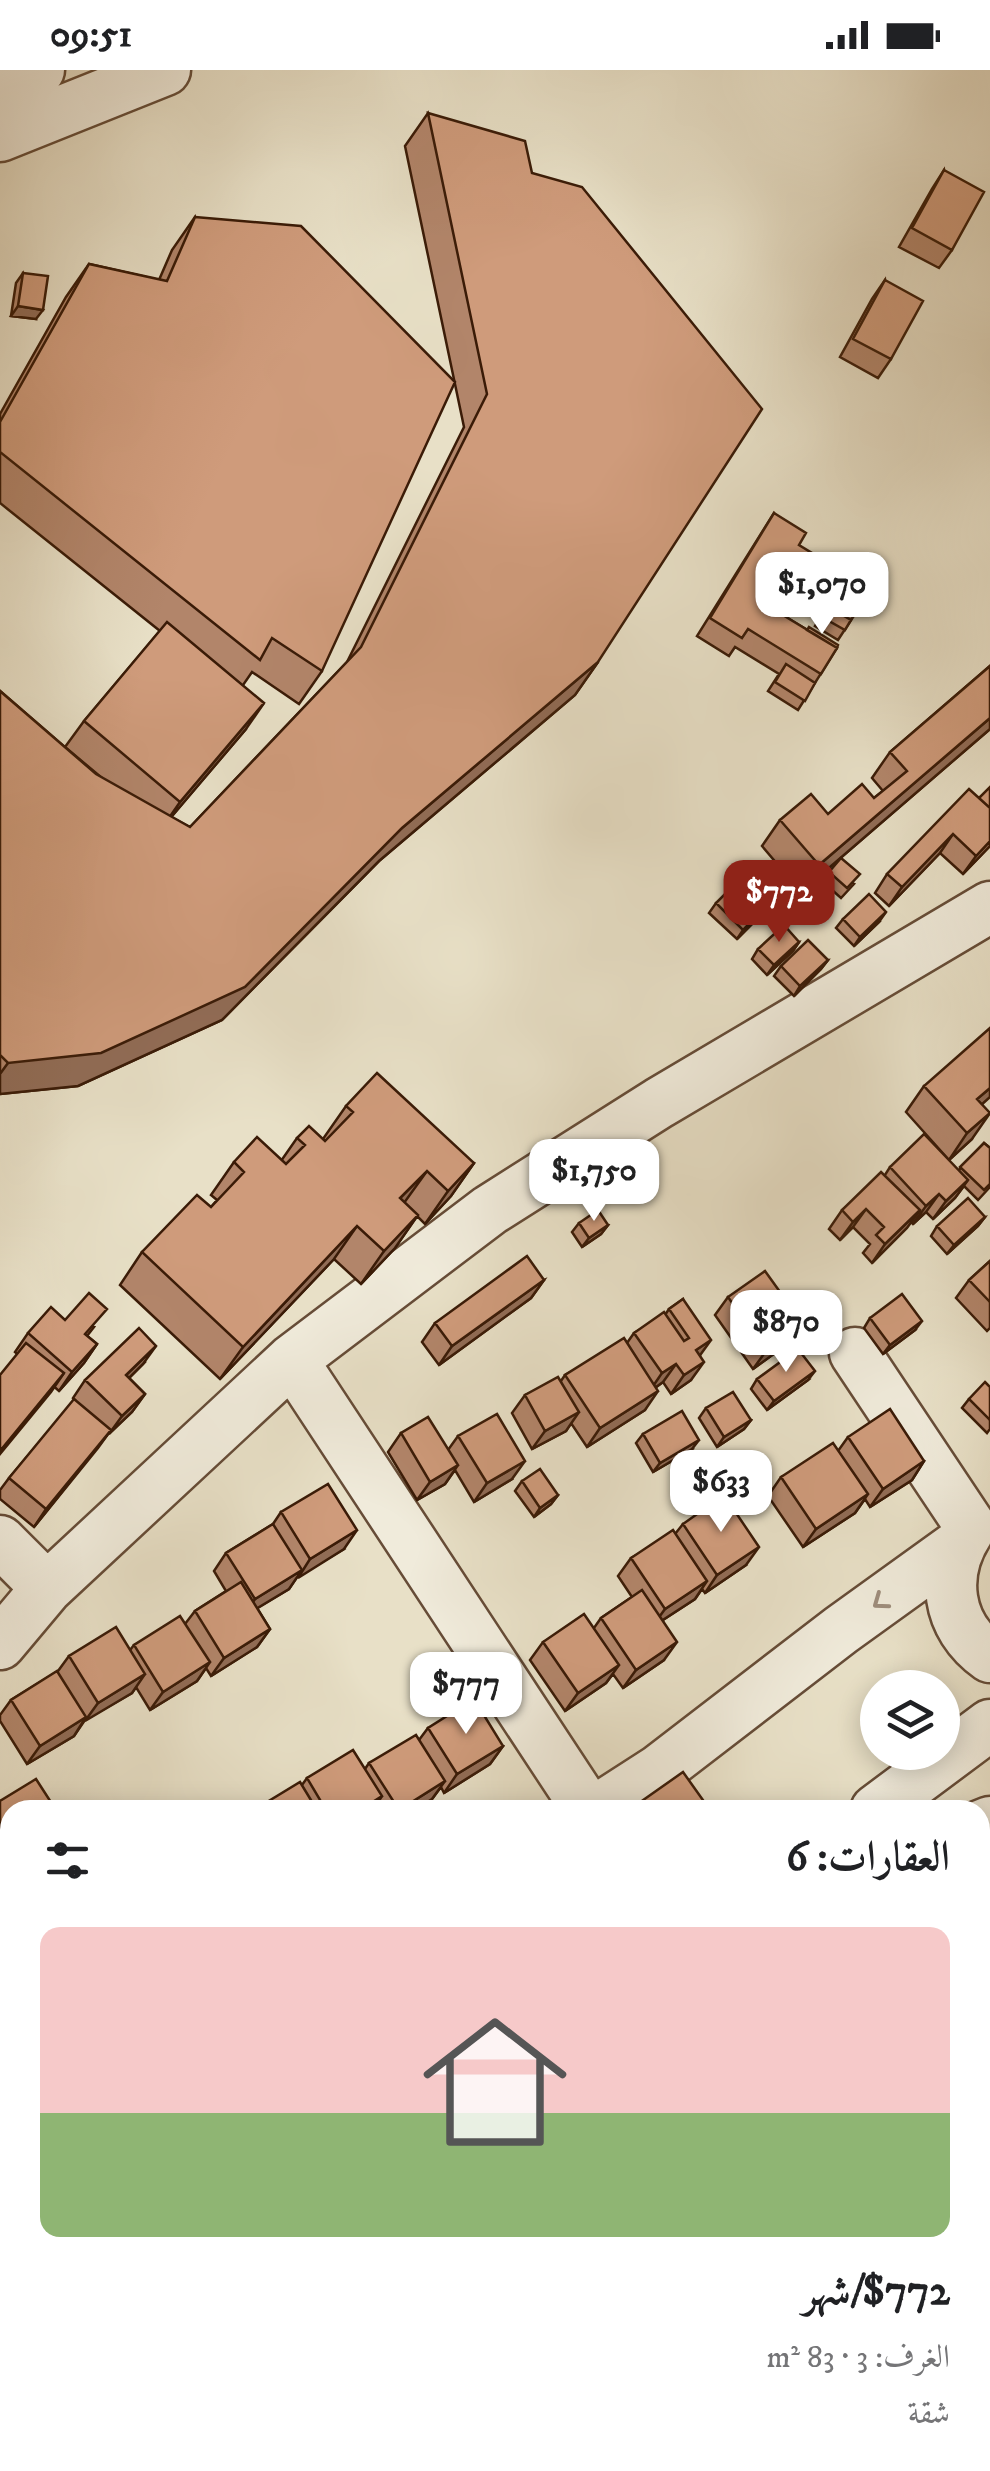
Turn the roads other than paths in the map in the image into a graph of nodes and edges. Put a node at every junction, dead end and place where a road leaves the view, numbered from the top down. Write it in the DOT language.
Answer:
graph roads {
  1 [pos="40,70"];
  2 [pos="164,70"];
  3 [pos="0,86"];
  4 [pos="0,136"];
  5 [pos="990,908"];
  6 [pos="855,1354"];
  7 [pos="292,1360"];
  8 [pos="973,1528"];
  9 [pos="0,1541"];
  10 [pos="47,1588"];
  11 [pos="0,1644"];
  12 [pos="990,1657"];
  13 [pos="990,1725"];
  14 [pos="581,1800"];
  15 [pos="612,1800"];
  16 [pos="889,1800"];
  1 -- 3 [label="street"];
  2 -- 4 [label="street"];
  5 -- 7 [label="street"];
  6 -- 8 [label="street"];
  7 -- 10 [label="street"];
  7 -- 14 [label="street"];
  8 -- 12 [label="street"];
  8 -- 15 [label="street, one-way"];
  9 -- 10 [label="street"];
  10 -- 11 [label="street"];
  13 -- 16 [label="street"];
}
